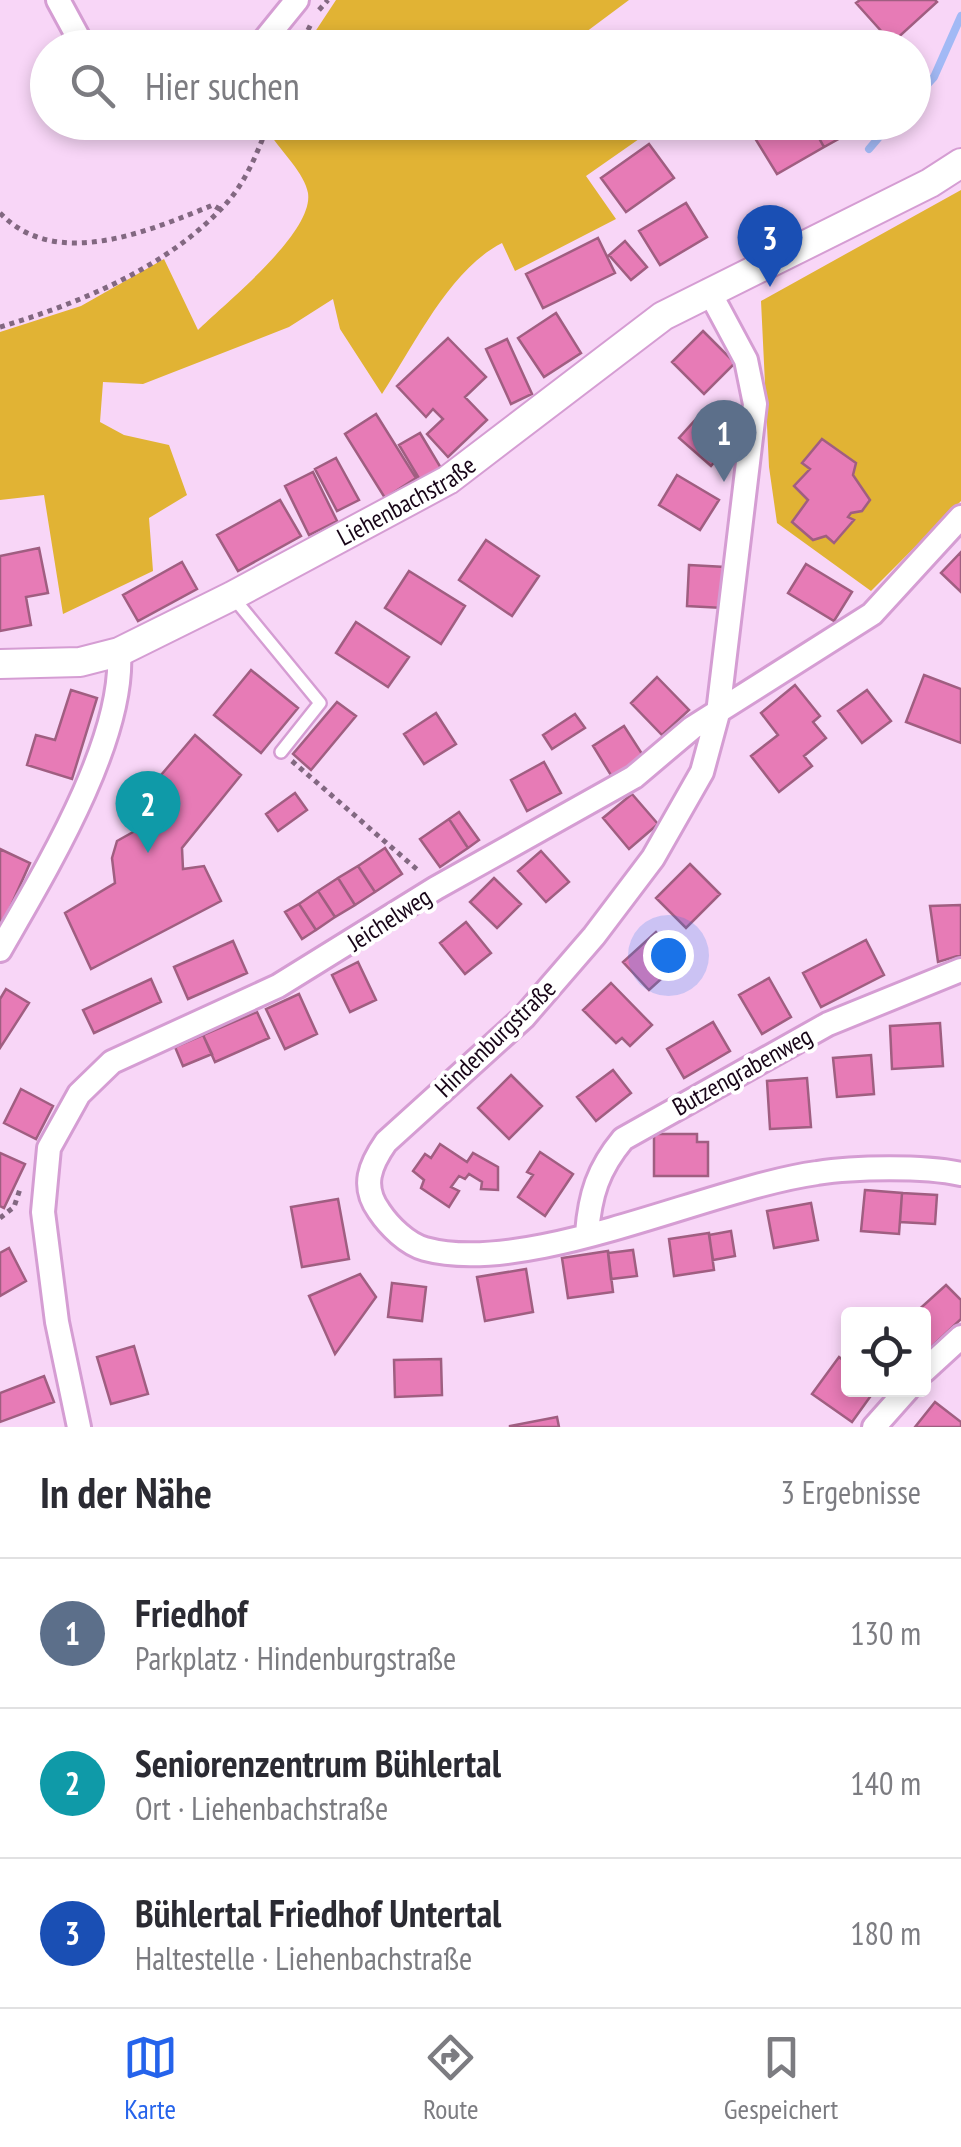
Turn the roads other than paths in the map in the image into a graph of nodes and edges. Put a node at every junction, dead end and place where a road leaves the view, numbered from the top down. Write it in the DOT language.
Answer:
graph roads {
  1 [pos="58,0"];
  2 [pos="297,0"];
  3 [pos="74,30"];
  4 [pos="273,30"];
  5 [pos="961,163"];
  6 [pos="709,291"];
  7 [pos="961,518"];
  8 [pos="232,596"];
  9 [pos="119,652"];
  10 [pos="0,664"];
  11 [pos="718,713"];
  12 [pos="281,752"];
  13 [pos="0,950"];
  14 [pos="961,970"];
  15 [pos="961,1174"];
  16 [pos="586,1233"];
  17 [pos="961,1337"];
  18 [pos="931,1365"];
  19 [pos="901,1397"];
  20 [pos="79,1427"];
  21 [pos="874,1427"];
  1 -- 3 [label="street"];
  2 -- 4 [label="street"];
  5 -- 6 [label="street, Liehenbachstraße"];
  6 -- 8 [label="street, Liehenbachstraße"];
  6 -- 11 [label="street, Hindenburgstraße"];
  7 -- 11 [label="street, Jeichelweg"];
  8 -- 9 [label="street, Liehenbachstraße"];
  8 -- 12 [label="lane"];
  9 -- 10 [label="street, Liehenbachstraße"];
  9 -- 13 [label="street"];
  11 -- 16 [label="street, Hindenburgstraße"];
  11 -- 20 [label="street, Jeichelweg"];
  14 -- 16 [label="street, Butzengrabenweg"];
  15 -- 16 [label="street, Hindenburgstraße"];
  17 -- 18 [label="street"];
  19 -- 21 [label="street"];
}
